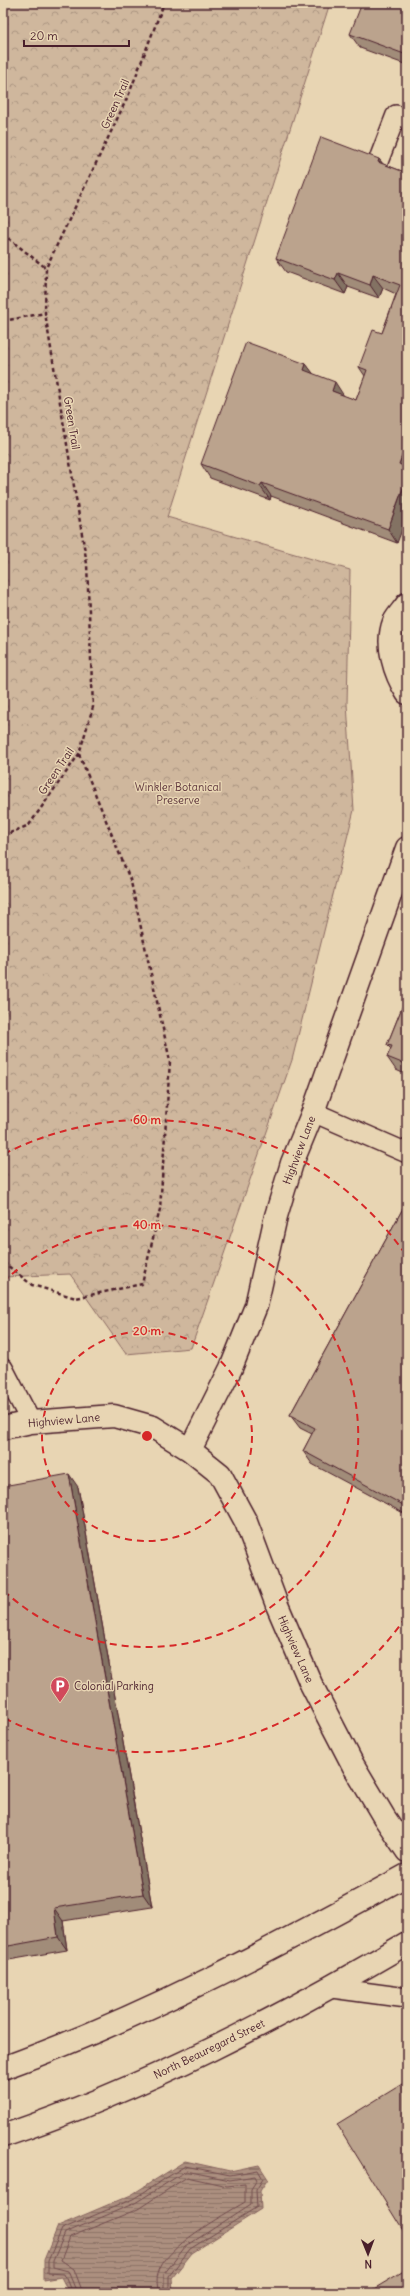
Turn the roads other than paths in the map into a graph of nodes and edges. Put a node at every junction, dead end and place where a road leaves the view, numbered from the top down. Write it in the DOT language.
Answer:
graph roads {
  1 [pos="407,119"];
  2 [pos="376,168"];
  3 [pos="407,604"];
  4 [pos="407,693"];
  5 [pos="407,848"];
  6 [pos="313,1112"];
  7 [pos="407,1153"];
  8 [pos="3,1368"];
  9 [pos="31,1422"];
  10 [pos="3,1428"];
  11 [pos="190,1450"];
  12 [pos="407,1851"];
  13 [pos="407,1875"];
  14 [pos="407,1943"];
  15 [pos="332,1988"];
  16 [pos="407,1998"];
  17 [pos="3,2068"];
  18 [pos="3,2136"];
  1 -- 2 [label="lane"];
  3 -- 4 [label="street"];
  5 -- 6 [label="street, Highview Lane"];
  6 -- 7 [label="lane"];
  6 -- 11 [label="street, Highview Lane"];
  8 -- 9 [label="lane"];
  9 -- 10 [label="street, Highview Lane"];
  9 -- 11 [label="street, Highview Lane"];
  11 -- 12 [label="street, Highview Lane"];
  13 -- 17 [label="street"];
  14 -- 15 [label="street, North Beauregard Street"];
  15 -- 16 [label="lane"];
  15 -- 18 [label="street, North Beauregard Street"];
}
